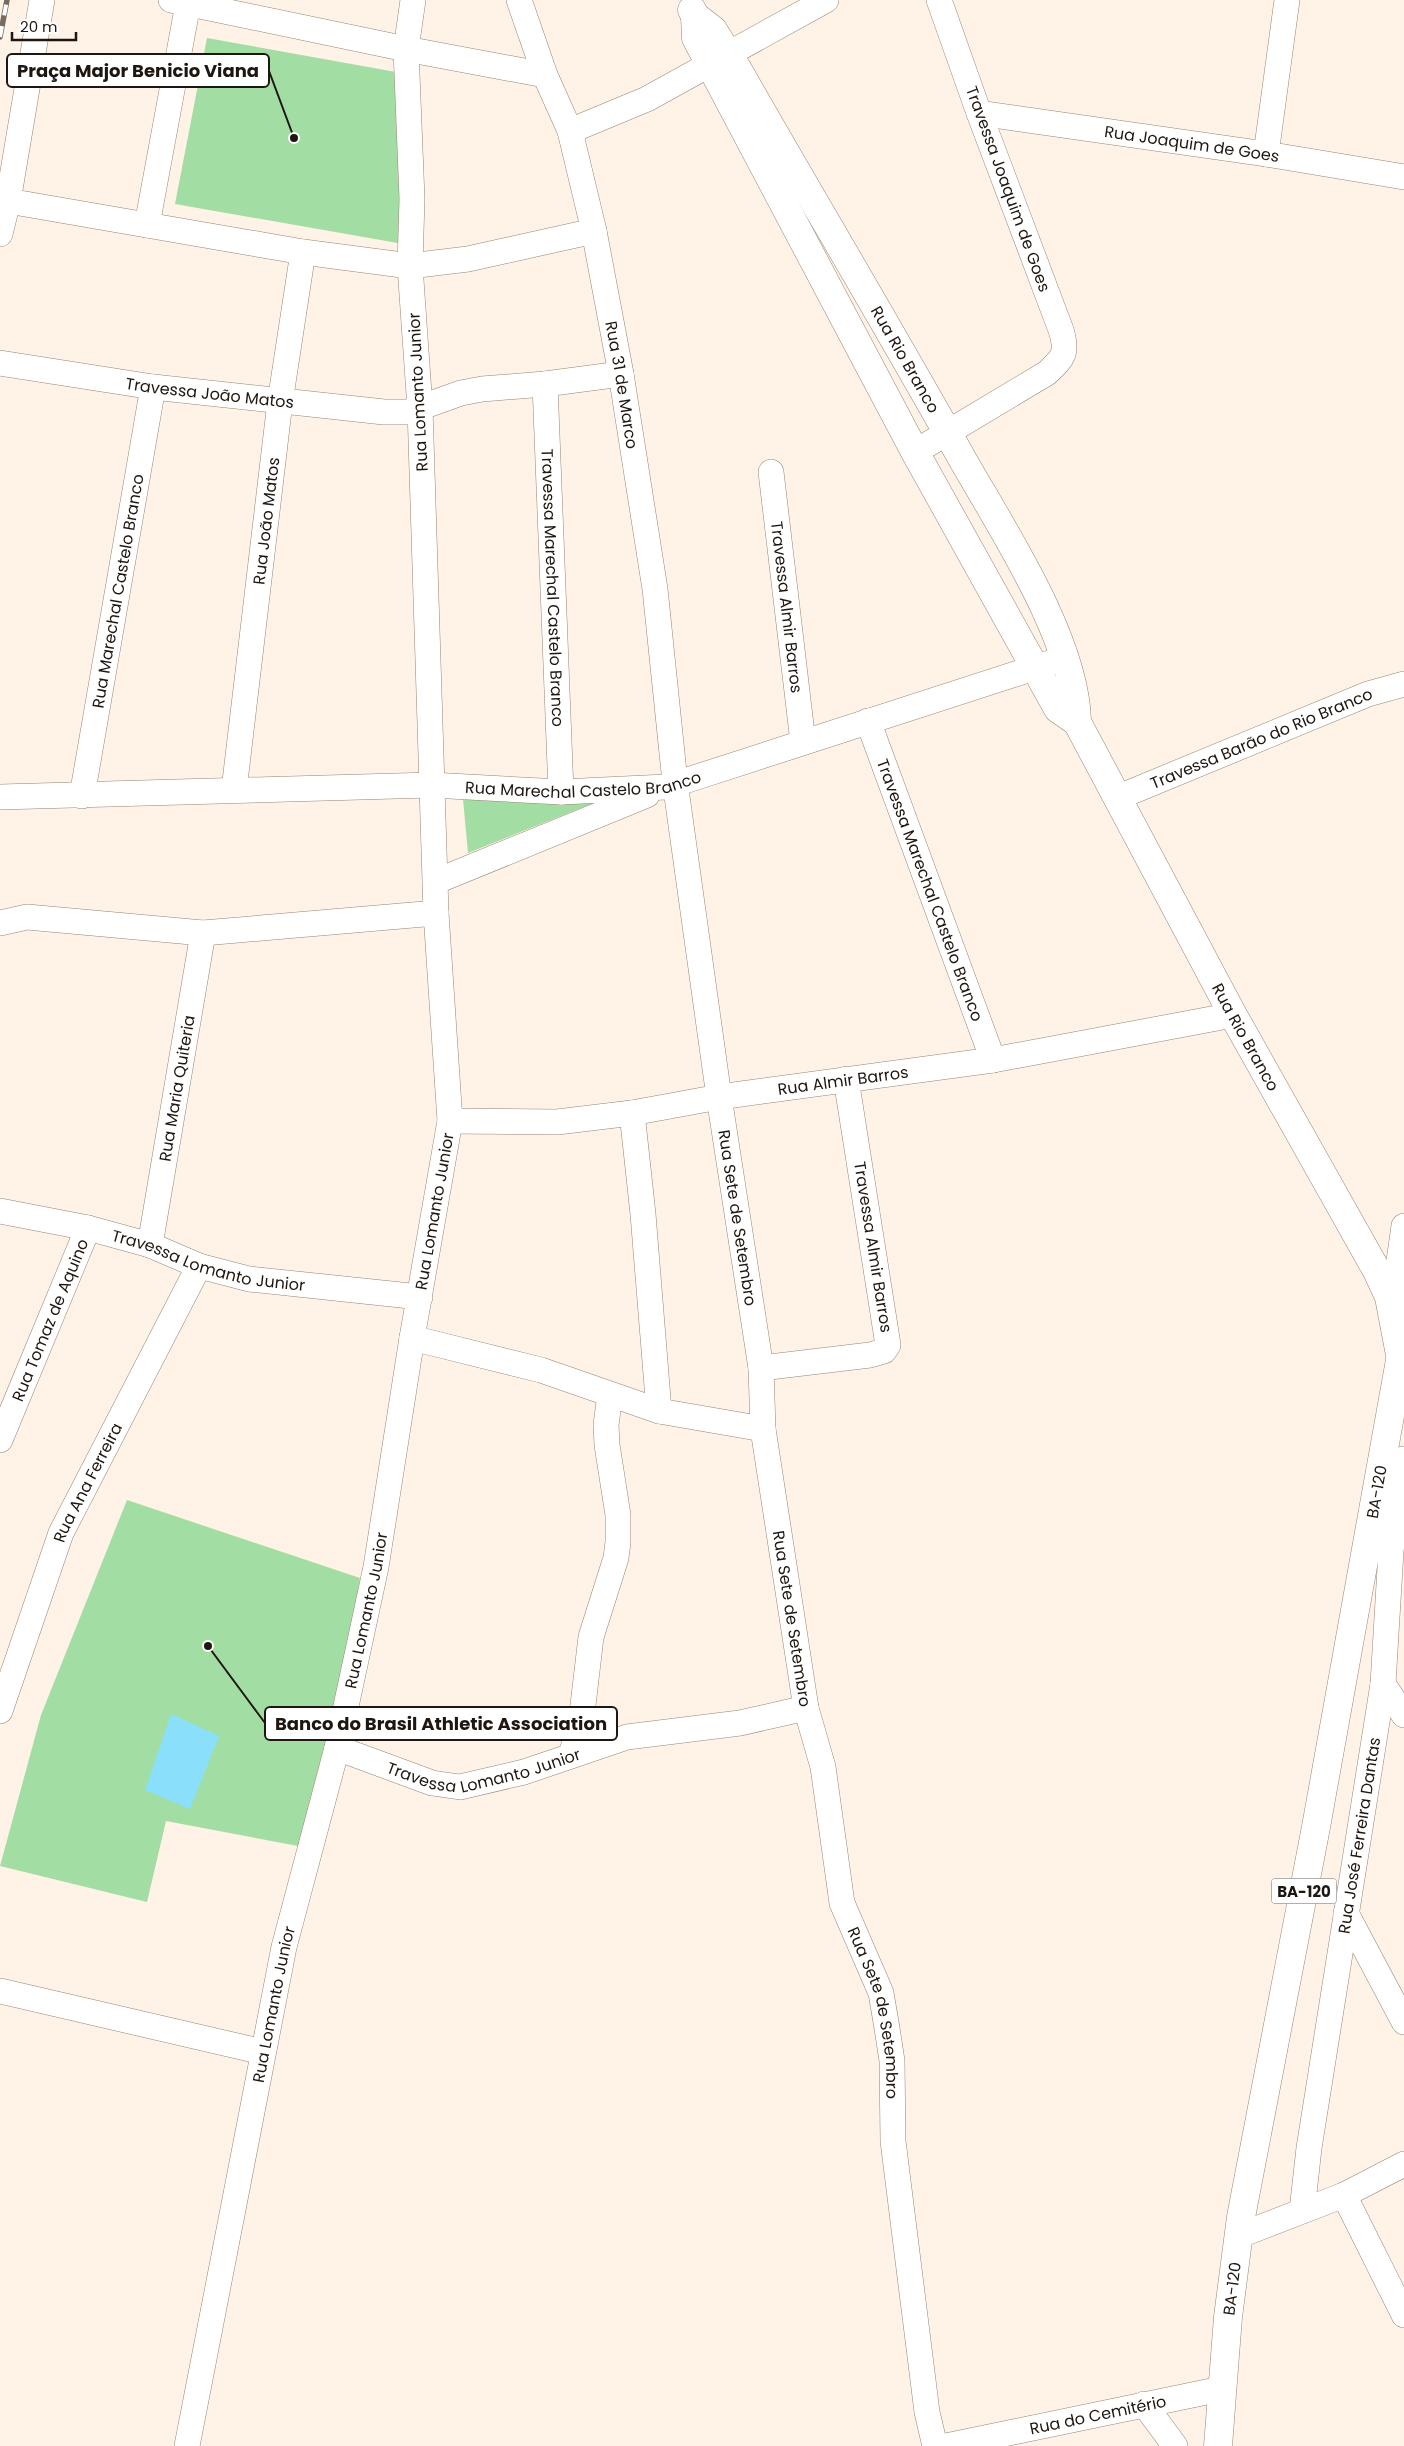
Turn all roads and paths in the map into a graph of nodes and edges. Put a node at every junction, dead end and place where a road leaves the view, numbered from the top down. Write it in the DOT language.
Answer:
graph roads {
  1 [pos="42,0"];
  2 [pos="413,0"];
  3 [pos="519,0"];
  4 [pos="826,0"];
  5 [pos="939,0"];
  6 [pos="1287,0"];
  7 [pos="180,2"];
  8 [pos="691,8"];
  9 [pos="406,49"];
  10 [pos="719,60"];
  11 [pos="545,75"];
  12 [pos="978,113"];
  13 [pos="570,131"];
  14 [pos="1266,154"];
  15 [pos="1404,177"];
  16 [pos="8,202"];
  17 [pos="147,225"];
  18 [pos="594,231"];
  19 [pos="0,234"];
  20 [pos="303,252"];
  21 [pos="410,266"];
  22 [pos="0,363"];
  23 [pos="621,374"];
  24 [pos="544,384"];
  25 [pos="153,387"];
  26 [pos="280,402"];
  27 [pos="420,408"];
  28 [pos="948,434"];
  29 [pos="914,452"];
  30 [pos="771,472"];
  31 [pos="1065,658"];
  32 [pos="1034,668"];
  33 [pos="1404,684"];
  34 [pos="868,721"];
  35 [pos="1077,722"];
  36 [pos="803,742"];
  37 [pos="431,785"];
  38 [pos="670,785"];
  39 [pos="234,790"];
  40 [pos="561,792"];
  41 [pos="82,796"];
  42 [pos="0,797"];
  43 [pos="1119,797"];
  44 [pos="437,881"];
  45 [pos="436,913"];
  46 [pos="0,923"];
  47 [pos="203,933"];
  48 [pos="1233,1015"];
  49 [pos="993,1060"];
  50 [pos="846,1079"];
  51 [pos="719,1097"];
  52 [pos="632,1113"];
  53 [pos="450,1121"];
  54 [pos="0,1211"];
  55 [pos="1404,1226"];
  56 [pos="88,1228"];
  57 [pos="150,1245"];
  58 [pos="199,1266"];
  59 [pos="420,1297"];
  60 [pos="1392,1310"];
  61 [pos="412,1338"];
  62 [pos="1402,1346"];
  63 [pos="761,1368"];
  64 [pos="610,1395"];
  65 [pos="658,1411"];
  66 [pos="763,1429"];
  67 [pos="0,1440"];
  68 [pos="1397,1456"];
  69 [pos="1383,1684"];
  70 [pos="806,1708"];
  71 [pos="0,1711"];
  72 [pos="1404,1715"];
  73 [pos="337,1748"];
  74 [pos="571,1755"];
  75 [pos="1346,1913"];
  76 [pos="0,1991"];
  77 [pos="1404,2022"];
  78 [pos="263,2052"];
  79 [pos="1404,2164"];
  80 [pos="1344,2195"];
  81 [pos="1302,2211"];
  82 [pos="1238,2236"];
  83 [pos="1404,2315"];
  84 [pos="1220,2388"];
  85 [pos="1144,2404"];
  86 [pos="187,2446"];
  87 [pos="935,2446"];
  88 [pos="946,2446"];
  89 [pos="1175,2446"];
  90 [pos="1218,2446"];
  1 -- 16 [label="street"];
  2 -- 9 [label="street, Rua Lomanto Junior"];
  3 -- 11 [label="street, Rua 31 de Marco"];
  4 -- 10 [label="street"];
  5 -- 12 [label="street, Travessa Joaquim de Goes"];
  6 -- 14 [label="street"];
  7 -- 9 [label="street"];
  7 -- 17 [label="street"];
  8 -- 10 [label="main road, Rua Rio Branco"];
  9 -- 11 [label="street"];
  9 -- 21 [label="street, Rua Lomanto Junior"];
  10 -- 13 [label="street"];
  10 -- 28 [label="main road, Rua Rio Branco"];
  10 -- 29 [label="main road, Rua Rio Branco"];
  11 -- 13 [label="street, Rua 31 de Marco"];
  12 -- 14 [label="street, Rua Joaquim de Goes"];
  12 -- 28 [label="street, Travessa Joaquim de Goes"];
  13 -- 18 [label="street, Rua 31 de Marco"];
  14 -- 15 [label="street, Rua Joaquim de Goes"];
  16 -- 17 [label="street"];
  16 -- 19 [label="street"];
  17 -- 20 [label="street"];
  18 -- 21 [label="street"];
  18 -- 23 [label="street, Rua 31 de Marco"];
  20 -- 21 [label="street"];
  20 -- 26 [label="street, Rua João Matos"];
  21 -- 27 [label="street, Rua Lomanto Junior"];
  22 -- 25 [label="street, Travessa João Matos"];
  23 -- 24 [label="street, Travessa João Matos"];
  23 -- 38 [label="street, Rua 31 de Marco"];
  24 -- 27 [label="street, Travessa João Matos"];
  24 -- 40 [label="street, Travessa Marechal Castelo Branco"];
  25 -- 26 [label="street, Travessa João Matos"];
  25 -- 41 [label="street, Rua Marechal Castelo Branco"];
  26 -- 27 [label="street, Travessa João Matos"];
  26 -- 39 [label="street, Rua João Matos"];
  27 -- 37 [label="street, Rua Lomanto Junior"];
  28 -- 29 [label="street, Travessa Joaquim de Goes"];
  28 -- 31 [label="main road, Rua Rio Branco"];
  29 -- 32 [label="main road, Rua Rio Branco"];
  30 -- 36 [label="street, Travessa Almir Barros"];
  31 -- 32 [label="street, Rua Marechal Castelo Branco"];
  31 -- 35 [label="main road, Rua Rio Branco"];
  32 -- 34 [label="street, Rua Marechal Castelo Branco"];
  32 -- 35 [label="main road, Rua Rio Branco"];
  33 -- 43 [label="street, Travessa Barão do Rio Branco"];
  34 -- 36 [label="street, Rua Marechal Castelo Branco"];
  34 -- 49 [label="street, Travessa Marechal Castelo Branco"];
  35 -- 43 [label="main road, Rua Rio Branco"];
  36 -- 38 [label="street, Rua Marechal Castelo Branco"];
  37 -- 39 [label="street, Rua Marechal Castelo Branco"];
  37 -- 40 [label="street, Rua Marechal Castelo Branco"];
  37 -- 44 [label="street, Rua Lomanto Junior"];
  38 -- 40 [label="street, Rua Marechal Castelo Branco"];
  38 -- 44 [label="street"];
  38 -- 51 [label="street, Rua Sete de Setembro"];
  39 -- 41 [label="street, Rua Marechal Castelo Branco"];
  41 -- 42 [label="street, Rua Marechal Castelo Branco"];
  43 -- 48 [label="main road, Rua Rio Branco"];
  44 -- 45 [label="street, Rua Lomanto Junior"];
  45 -- 47 [label="street"];
  45 -- 53 [label="street, Rua Lomanto Junior"];
  46 -- 47 [label="street"];
  47 -- 57 [label="street, Rua Maria Quiteria"];
  48 -- 49 [label="street, Rua Almir Barros"];
  48 -- 60 [label="main road, Rua Rio Branco"];
  49 -- 50 [label="street, Rua Almir Barros"];
  50 -- 51 [label="street, Rua Almir Barros"];
  50 -- 63 [label="street, Travessa Almir Barros"];
  51 -- 52 [label="street, Rua Almir Barros"];
  51 -- 63 [label="street, Rua Sete de Setembro"];
  52 -- 53 [label="street, Rua Almir Barros"];
  52 -- 65 [label="street"];
  53 -- 59 [label="street, Rua Lomanto Junior"];
  54 -- 56 [label="street, Travessa Lomanto Junior"];
  55 -- 60 [label="street"];
  56 -- 57 [label="street, Travessa Lomanto Junior"];
  56 -- 67 [label="street, Rua Tomaz de Aquino"];
  57 -- 58 [label="street, Travessa Lomanto Junior"];
  58 -- 59 [label="street, Travessa Lomanto Junior"];
  58 -- 71 [label="street, Rua Ana Ferreira"];
  59 -- 61 [label="street, Rua Lomanto Junior"];
  60 -- 62 [label="main road, Rua Rio Branco"];
  61 -- 64 [label="street"];
  61 -- 73 [label="street, Rua Lomanto Junior"];
  62 -- 68 [label="main road, BA-120 / BA-120"];
  63 -- 66 [label="street, Rua Sete de Setembro"];
  64 -- 65 [label="street"];
  64 -- 74 [label="street"];
  65 -- 66 [label="street"];
  66 -- 70 [label="street, Rua Sete de Setembro"];
  68 -- 69 [label="street, Rua José Ferreira Dantas"];
  68 -- 82 [label="main road, BA-120 / BA-120"];
  69 -- 72 [label="street"];
  69 -- 75 [label="street, Rua José Ferreira Dantas"];
  70 -- 74 [label="street, Travessa Lomanto Junior"];
  70 -- 87 [label="street, Rua Sete de Setembro"];
  73 -- 74 [label="street, Travessa Lomanto Junior"];
  73 -- 78 [label="street, Rua Lomanto Junior"];
  75 -- 77 [label="street"];
  75 -- 81 [label="street, Rua José Ferreira Dantas"];
  76 -- 78 [label="street"];
  78 -- 86 [label="street, Rua Lomanto Junior"];
  79 -- 80 [label="street"];
  80 -- 81 [label="street"];
  80 -- 83 [label="street"];
  81 -- 82 [label="street"];
  82 -- 84 [label="main road, BA-120 / BA-120"];
  84 -- 85 [label="street, Rua do Cemitério"];
  84 -- 90 [label="main road, BA-120 / BA-120"];
  85 -- 88 [label="street, Rua do Cemitério"];
  85 -- 89 [label="street"];
}
